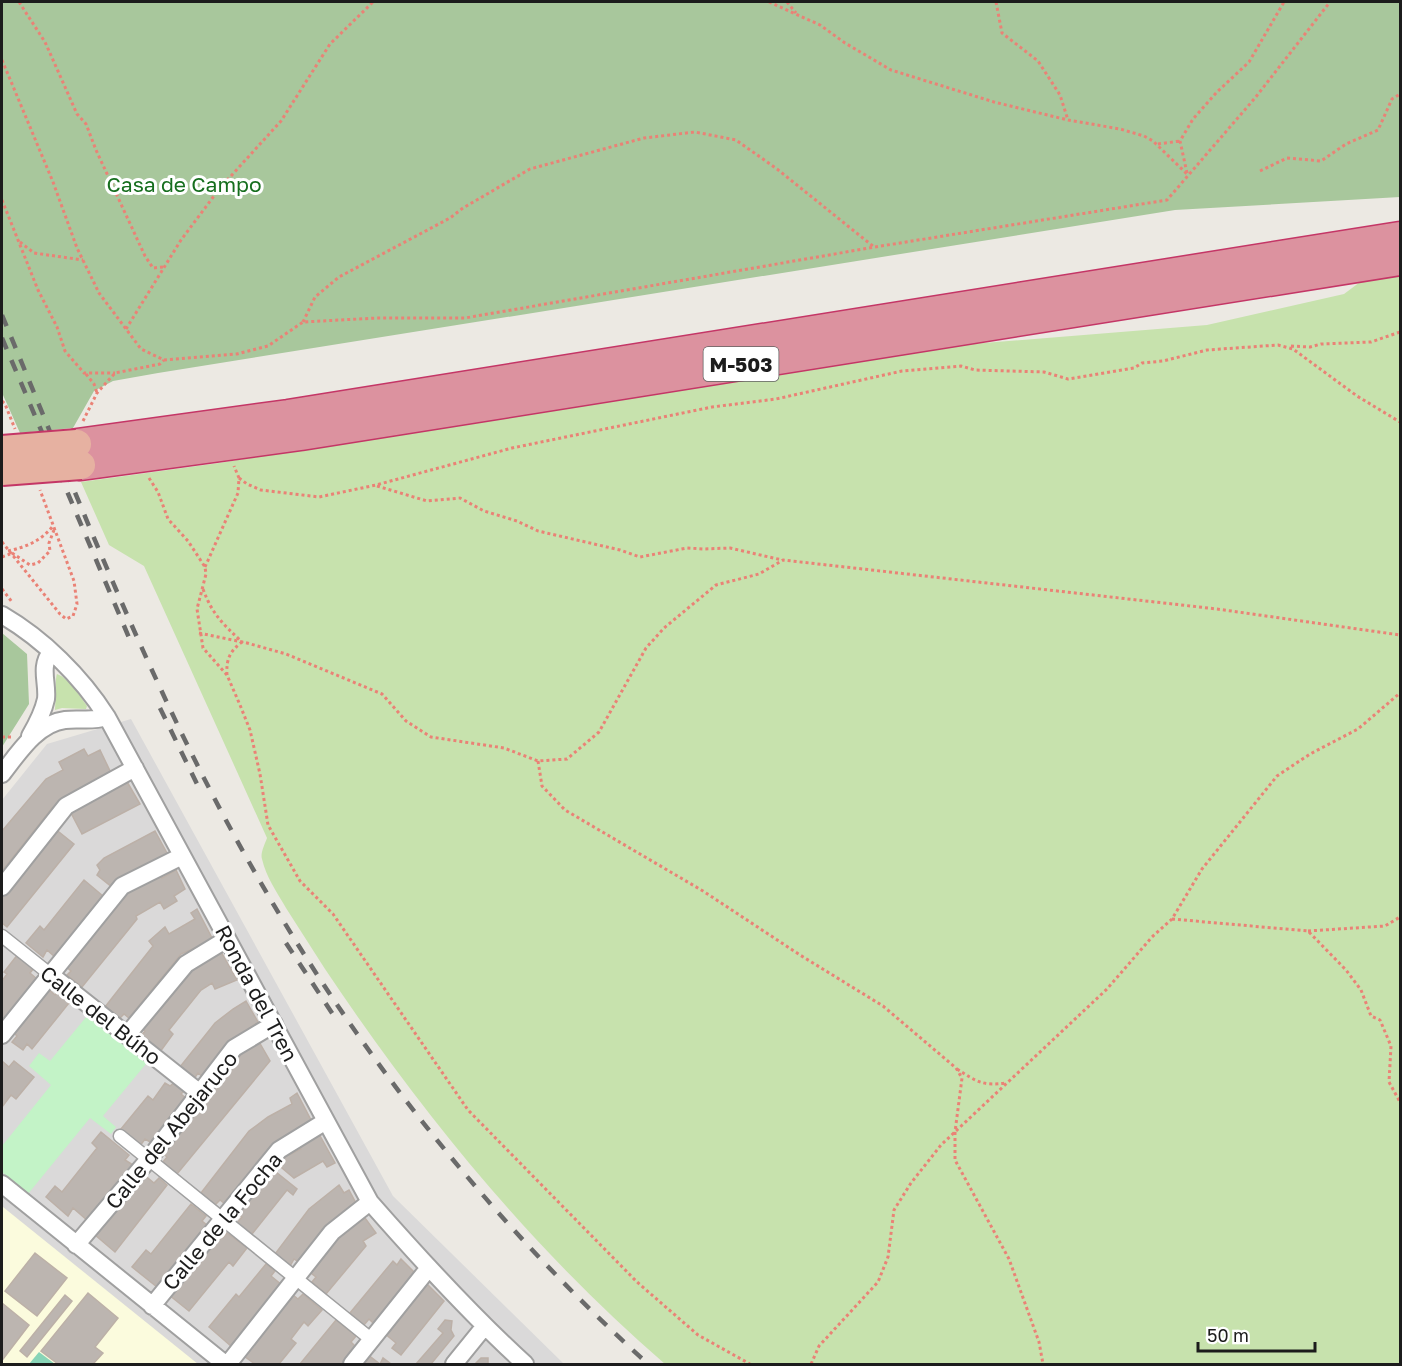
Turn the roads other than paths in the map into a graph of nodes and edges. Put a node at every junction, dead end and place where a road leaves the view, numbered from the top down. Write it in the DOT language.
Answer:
graph roads {
  1 [pos="1401,237"];
  2 [pos="1401,260"];
  3 [pos="9,441"];
  4 [pos="80,444"];
  5 [pos="2,471"];
  6 [pos="6,608"];
  7 [pos="51,652"];
  8 [pos="107,717"];
  9 [pos="22,749"];
  10 [pos="135,768"];
  11 [pos="2,774"];
  12 [pos="182,856"];
  13 [pos="2,887"];
  14 [pos="2,936"];
  15 [pos="227,939"];
  16 [pos="51,975"];
  17 [pos="274,1024"];
  18 [pos="2,1035"];
  19 [pos="127,1035"];
  20 [pos="200,1093"];
  21 [pos="326,1121"];
  22 [pos="120,1136"];
  23 [pos="149,1159"];
  24 [pos="2,1184"];
  25 [pos="370,1202"];
  26 [pos="222,1219"];
  27 [pos="76,1245"];
  28 [pos="428,1269"];
  29 [pos="296,1278"];
  30 [pos="152,1306"];
  31 [pos="484,1327"];
  32 [pos="372,1340"];
  33 [pos="226,1365"];
  34 [pos="352,1365"];
  35 [pos="454,1365"];
  36 [pos="525,1365"];
  1 -- 4 [label="highway, M-503"];
  2 -- 4 [label="highway, M-503"];
  3 -- 4 [label="highway, M-503, bridge"];
  4 -- 5 [label="highway, M-503, bridge"];
  6 -- 7 [label="street, Ronda del Tren"];
  7 -- 8 [label="street, Ronda del Tren"];
  7 -- 9 [label="street"];
  8 -- 9 [label="street"];
  8 -- 10 [label="street, Ronda del Tren"];
  9 -- 11 [label="street"];
  10 -- 12 [label="street, Ronda del Tren"];
  10 -- 13 [label="street"];
  12 -- 15 [label="street, Ronda del Tren"];
  12 -- 16 [label="street"];
  14 -- 16 [label="street, Calle del Búho"];
  15 -- 17 [label="street, Ronda del Tren"];
  15 -- 19 [label="street"];
  16 -- 18 [label="street"];
  16 -- 19 [label="street, Calle del Búho"];
  17 -- 20 [label="street, Calle del Abejaruco"];
  17 -- 21 [label="street, Ronda del Tren"];
  19 -- 20 [label="street, Calle del Búho"];
  20 -- 23 [label="street, Calle del Abejaruco"];
  21 -- 25 [label="street, Ronda del Tren"];
  21 -- 26 [label="street, Calle de la Focha"];
  22 -- 23 [label="street"];
  23 -- 26 [label="street"];
  23 -- 27 [label="street, Calle del Abejaruco"];
  24 -- 27 [label="street"];
  25 -- 28 [label="street, Ronda del Tren"];
  25 -- 29 [label="street"];
  26 -- 29 [label="street"];
  26 -- 30 [label="street, Calle de la Focha"];
  27 -- 30 [label="street"];
  28 -- 31 [label="street, Ronda del Tren"];
  28 -- 32 [label="street"];
  29 -- 32 [label="street"];
  29 -- 33 [label="street"];
  30 -- 33 [label="street"];
  31 -- 35 [label="street"];
  31 -- 36 [label="street, Ronda del Tren"];
  32 -- 34 [label="street"];
}
